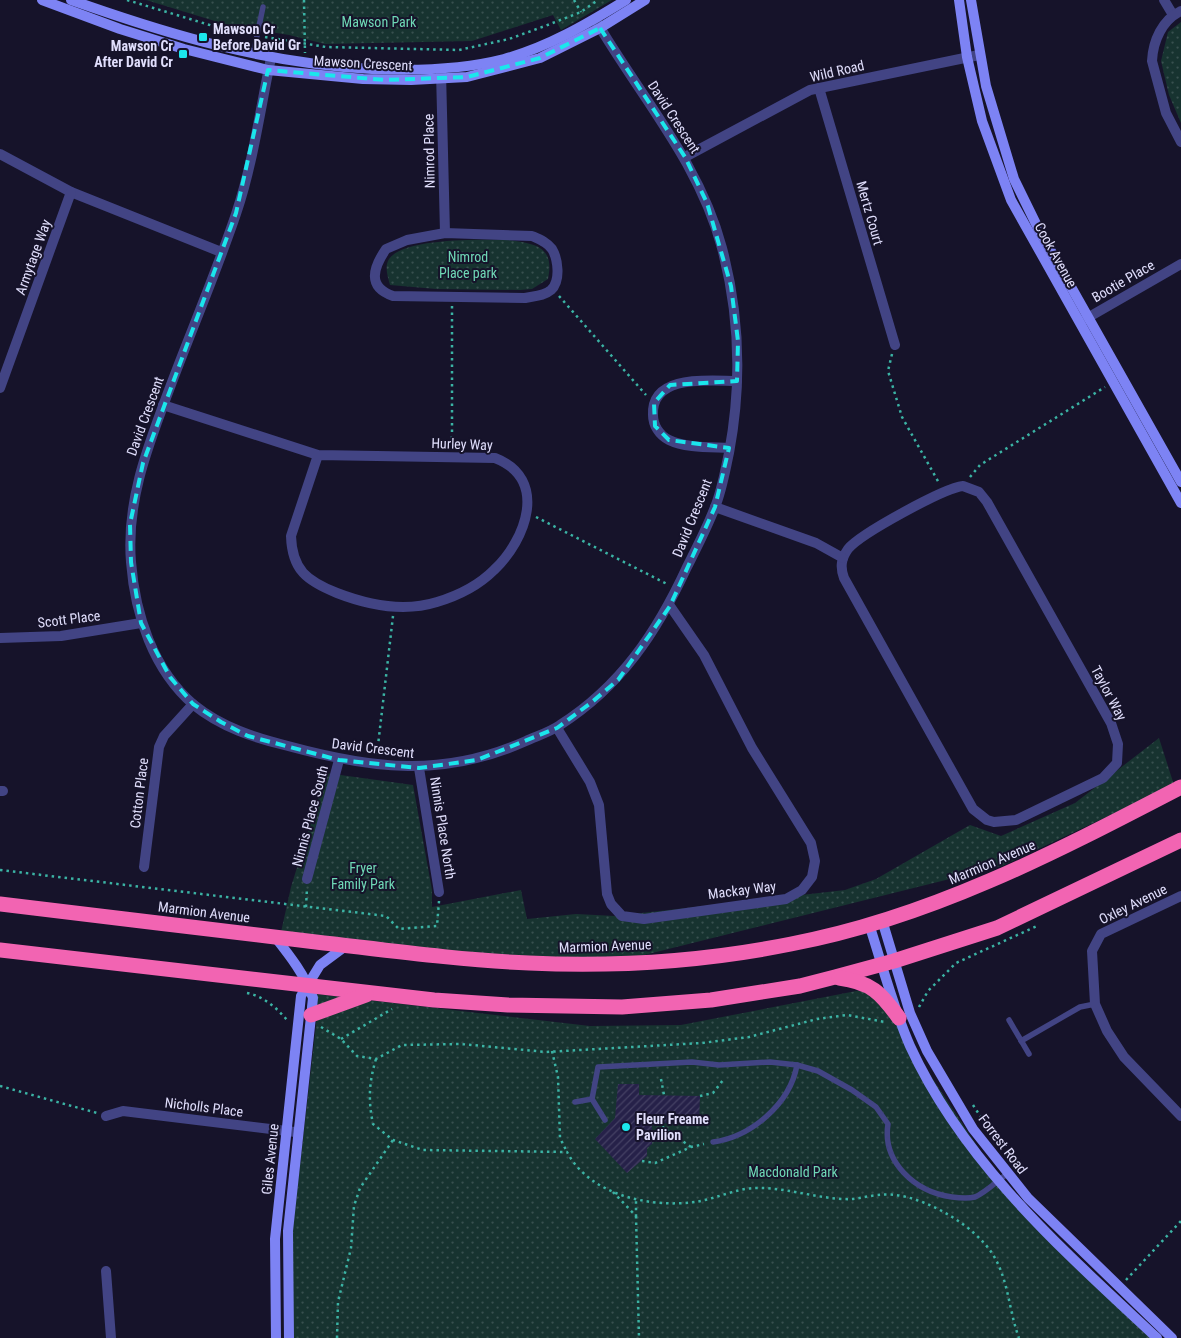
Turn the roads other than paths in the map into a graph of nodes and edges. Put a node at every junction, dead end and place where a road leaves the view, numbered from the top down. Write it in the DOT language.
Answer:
graph roads {
  1 [pos="42,0"];
  2 [pos="71,0"];
  3 [pos="626,0"];
  4 [pos="645,0"];
  5 [pos="959,0"];
  6 [pos="971,0"];
  7 [pos="1164,0"];
  8 [pos="263,7"];
  9 [pos="1177,13"];
  10 [pos="598,24"];
  11 [pos="253,55"];
  12 [pos="979,55"];
  13 [pos="967,57"];
  14 [pos="271,58"];
  15 [pos="268,70"];
  16 [pos="441,74"];
  17 [pos="819,88"];
  18 [pos="1181,142"];
  19 [pos="0,154"];
  20 [pos="684,157"];
  21 [pos="71,192"];
  22 [pos="445,233"];
  23 [pos="221,252"];
  24 [pos="1181,264"];
  25 [pos="1089,317"];
  26 [pos="1079,323"];
  27 [pos="894,345"];
  28 [pos="737,381"];
  29 [pos="0,388"];
  30 [pos="163,405"];
  31 [pos="729,448"];
  32 [pos="318,455"];
  33 [pos="1181,482"];
  34 [pos="1181,503"];
  35 [pos="715,507"];
  36 [pos="843,558"];
  37 [pos="670,606"];
  38 [pos="141,623"];
  39 [pos="0,638"];
  40 [pos="193,704"];
  41 [pos="557,728"];
  42 [pos="339,760"];
  43 [pos="419,768"];
  44 [pos="1180,786"];
  45 [pos="1181,840"];
  46 [pos="144,867"];
  47 [pos="307,879"];
  48 [pos="440,892"];
  49 [pos="1181,896"];
  50 [pos="0,904"];
  51 [pos="876,922"];
  52 [pos="275,937"];
  53 [pos="347,945"];
  54 [pos="0,950"];
  55 [pos="888,963"];
  56 [pos="835,977"];
  57 [pos="309,985"];
  58 [pos="374,993"];
  59 [pos="1095,1004"];
  60 [pos="909,1013"];
  61 [pos="311,1015"];
  62 [pos="1009,1020"];
  63 [pos="1021,1041"];
  64 [pos="1028,1054"];
  65 [pos="797,1066"];
  66 [pos="592,1099"];
  67 [pos="575,1102"];
  68 [pos="106,1116"];
  69 [pos="1181,1116"];
  70 [pos="605,1120"];
  71 [pos="286,1132"];
  72 [pos="299,1132"];
  73 [pos="713,1142"];
  74 [pos="1003,1177"];
  75 [pos="106,1271"];
  76 [pos="111,1338"];
  77 [pos="276,1338"];
  78 [pos="289,1338"];
  79 [pos="1157,1338"];
  80 [pos="1172,1338"];
  1 -- 15 [label="street, Mawson Crescent"];
  2 -- 11 [label="street, Mawson Crescent"];
  3 -- 10 [label="street, Mawson Crescent"];
  4 -- 10 [label="street, Mawson Crescent"];
  5 -- 13 [label="street, Cook Avenue"];
  6 -- 12 [label="street, Cook Avenue"];
  7 -- 9 [label="street"];
  8 -- 11 [label="lane"];
  9 -- 18 [label="street"];
  10 -- 16 [label="street, Mawson Crescent"];
  10 -- 20 [label="street, David Crescent"];
  11 -- 14 [label="street, Mawson Crescent"];
  12 -- 13 [label="street, Wild Road"];
  12 -- 25 [label="street, Cook Avenue"];
  13 -- 17 [label="street, Wild Road"];
  13 -- 26 [label="street, Cook Avenue"];
  14 -- 15 [label="street, David Crescent"];
  14 -- 16 [label="street, Mawson Crescent"];
  15 -- 16 [label="street, Mawson Crescent"];
  15 -- 23 [label="street, David Crescent"];
  16 -- 22 [label="street, Nimrod Place"];
  17 -- 20 [label="street, Wild Road"];
  17 -- 27 [label="street, Mertz Court"];
  19 -- 21 [label="street"];
  20 -- 28 [label="street, David Crescent"];
  21 -- 23 [label="street"];
  21 -- 29 [label="street, Armytage Way"];
  22 -- 22 [label="street"];
  23 -- 30 [label="street, David Crescent"];
  24 -- 25 [label="street, Bootie Place"];
  25 -- 26 [label="street, Bootie Place"];
  25 -- 33 [label="street, Cook Avenue"];
  26 -- 34 [label="street, Cook Avenue"];
  28 -- 31 [label="street, David Crescent"];
  28 -- 31 [label="street"];
  30 -- 32 [label="street, Hurley Way"];
  30 -- 38 [label="street, David Crescent"];
  31 -- 35 [label="street, David Crescent"];
  32 -- 32 [label="street, Hurley Way"];
  35 -- 36 [label="street"];
  35 -- 37 [label="street, David Crescent"];
  36 -- 36 [label="street, Taylor Way"];
  37 -- 41 [label="street, David Crescent"];
  37 -- 41 [label="street, Mackay Way"];
  38 -- 39 [label="street, Scott Place"];
  38 -- 40 [label="street, David Crescent"];
  40 -- 42 [label="street, David Crescent"];
  40 -- 46 [label="street, Cotton Place"];
  41 -- 43 [label="street, David Crescent"];
  42 -- 43 [label="street, David Crescent"];
  42 -- 47 [label="street, Ninnis Place South"];
  43 -- 48 [label="street, Ninnis Place North"];
  44 -- 51 [label="highway, Marmion Avenue"];
  45 -- 55 [label="highway"];
  49 -- 59 [label="street, Oxley Avenue"];
  50 -- 52 [label="highway, Marmion Avenue"];
  51 -- 53 [label="highway, Marmion Avenue"];
  51 -- 55 [label="street, Forrest Road"];
  52 -- 53 [label="highway, Marmion Avenue"];
  52 -- 57 [label="street, Giles Avenue"];
  53 -- 57 [label="street, Giles Avenue"];
  54 -- 57 [label="highway"];
  55 -- 56 [label="highway"];
  55 -- 60 [label="street, Forrest Road"];
  56 -- 58 [label="highway"];
  56 -- 60 [label="highway"];
  57 -- 58 [label="highway"];
  57 -- 61 [label="street, Giles Avenue"];
  57 -- 71 [label="street, Giles Avenue"];
  58 -- 61 [label="highway"];
  59 -- 63 [label="lane"];
  59 -- 69 [label="street, Oxley Avenue"];
  60 -- 74 [label="street, Forrest Road"];
  61 -- 72 [label="street, Giles Avenue"];
  62 -- 63 [label="lane"];
  63 -- 64 [label="lane"];
  65 -- 66 [label="lane"];
  65 -- 73 [label="lane"];
  65 -- 74 [label="lane"];
  66 -- 67 [label="lane"];
  66 -- 70 [label="lane"];
  68 -- 71 [label="street, Nicholls Place"];
  71 -- 72 [label="street, Nicholls Place"];
  71 -- 77 [label="street, Giles Avenue"];
  72 -- 78 [label="street, Giles Avenue"];
  74 -- 79 [label="street, Forrest Road"];
  74 -- 80 [label="street, Forrest Road"];
  75 -- 76 [label="street"];
}
